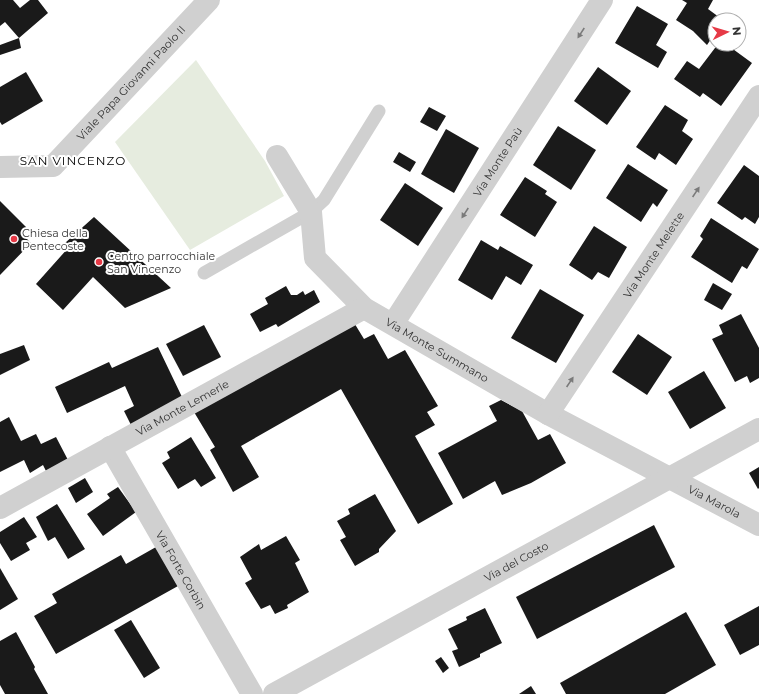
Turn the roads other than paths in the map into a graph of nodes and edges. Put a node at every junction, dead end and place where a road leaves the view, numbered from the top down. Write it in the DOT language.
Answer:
graph roads {
  1 [pos="209,0"];
  2 [pos="602,0"];
  3 [pos="759,96"];
  4 [pos="378,112"];
  5 [pos="278,156"];
  6 [pos="0,167"];
  7 [pos="311,212"];
  8 [pos="204,273"];
  9 [pos="364,308"];
  10 [pos="393,324"];
  11 [pos="548,414"];
  12 [pos="759,429"];
  13 [pos="110,447"];
  14 [pos="669,479"];
  15 [pos="0,508"];
  16 [pos="759,525"];
  17 [pos="252,694"];
  18 [pos="274,694"];
  1 -- 6 [label="street, Viale Papa Giovanni Paolo II"];
  2 -- 10 [label="street, Via Monte Paù, one-way"];
  11 -- 3 [label="street, Via Monte Melette, one-way"];
  4 -- 7 [label="lane"];
  5 -- 7 [label="street, Via Monte Summano"];
  7 -- 8 [label="lane"];
  7 -- 9 [label="street, Via Monte Summano"];
  9 -- 10 [label="street, Via Monte Summano"];
  9 -- 13 [label="street, Via Monte Lemerle"];
  10 -- 11 [label="street, Via Monte Summano"];
  11 -- 14 [label="street, Via Monte Summano"];
  12 -- 14 [label="street, Via del Costo"];
  13 -- 15 [label="street, Via Monte Lemerle"];
  13 -- 17 [label="street, Via Forte Corbin"];
  14 -- 16 [label="street, Via Marola"];
  14 -- 18 [label="street, Via del Costo"];
}
